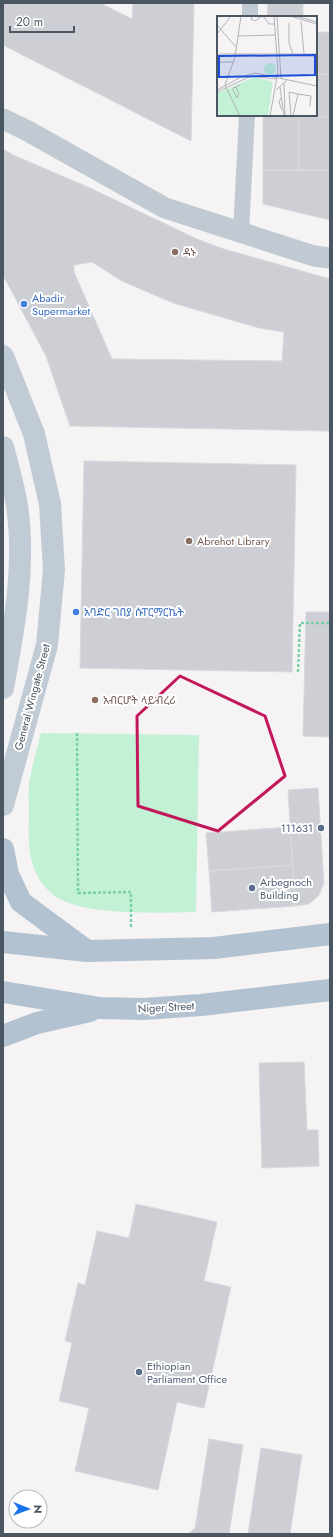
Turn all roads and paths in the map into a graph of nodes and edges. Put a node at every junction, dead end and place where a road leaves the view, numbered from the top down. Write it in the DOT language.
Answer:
graph roads {
  1 [pos="250,3"];
  2 [pos="250,16"];
  3 [pos="247,116"];
  4 [pos="3,119"];
  5 [pos="241,233"];
  6 [pos="330,258"];
  7 [pos="3,356"];
  8 [pos="34,434"];
  9 [pos="3,443"];
  10 [pos="3,447"];
  11 [pos="330,623"];
  12 [pos="298,672"];
  13 [pos="3,688"];
  14 [pos="77,733"];
  15 [pos="3,805"];
  16 [pos="3,849"];
  17 [pos="330,934"];
  18 [pos="3,942"];
  19 [pos="131,950"];
  20 [pos="87,951"];
  21 [pos="330,990"];
  22 [pos="3,992"];
  23 [pos="100,1008"];
  24 [pos="3,1036"];
  1 -- 2 [label="street"];
  3 -- 5 [label="street"];
  4 -- 5 [label="street"];
  5 -- 6 [label="street"];
  7 -- 8 [label="main road, General Wingate Street"];
  8 -- 9 [label="main road"];
  8 -- 15 [label="main road, General Wingate Street"];
  10 -- 13 [label="main road"];
  11 -- 12 [label="path"];
  14 -- 19 [label="path"];
  16 -- 20 [label="main road"];
  17 -- 19 [label="main road"];
  18 -- 20 [label="main road"];
  19 -- 20 [label="main road"];
  21 -- 23 [label="main road, Niger Street"];
  22 -- 23 [label="main road, Niger Street"];
  23 -- 24 [label="main road"];
}
